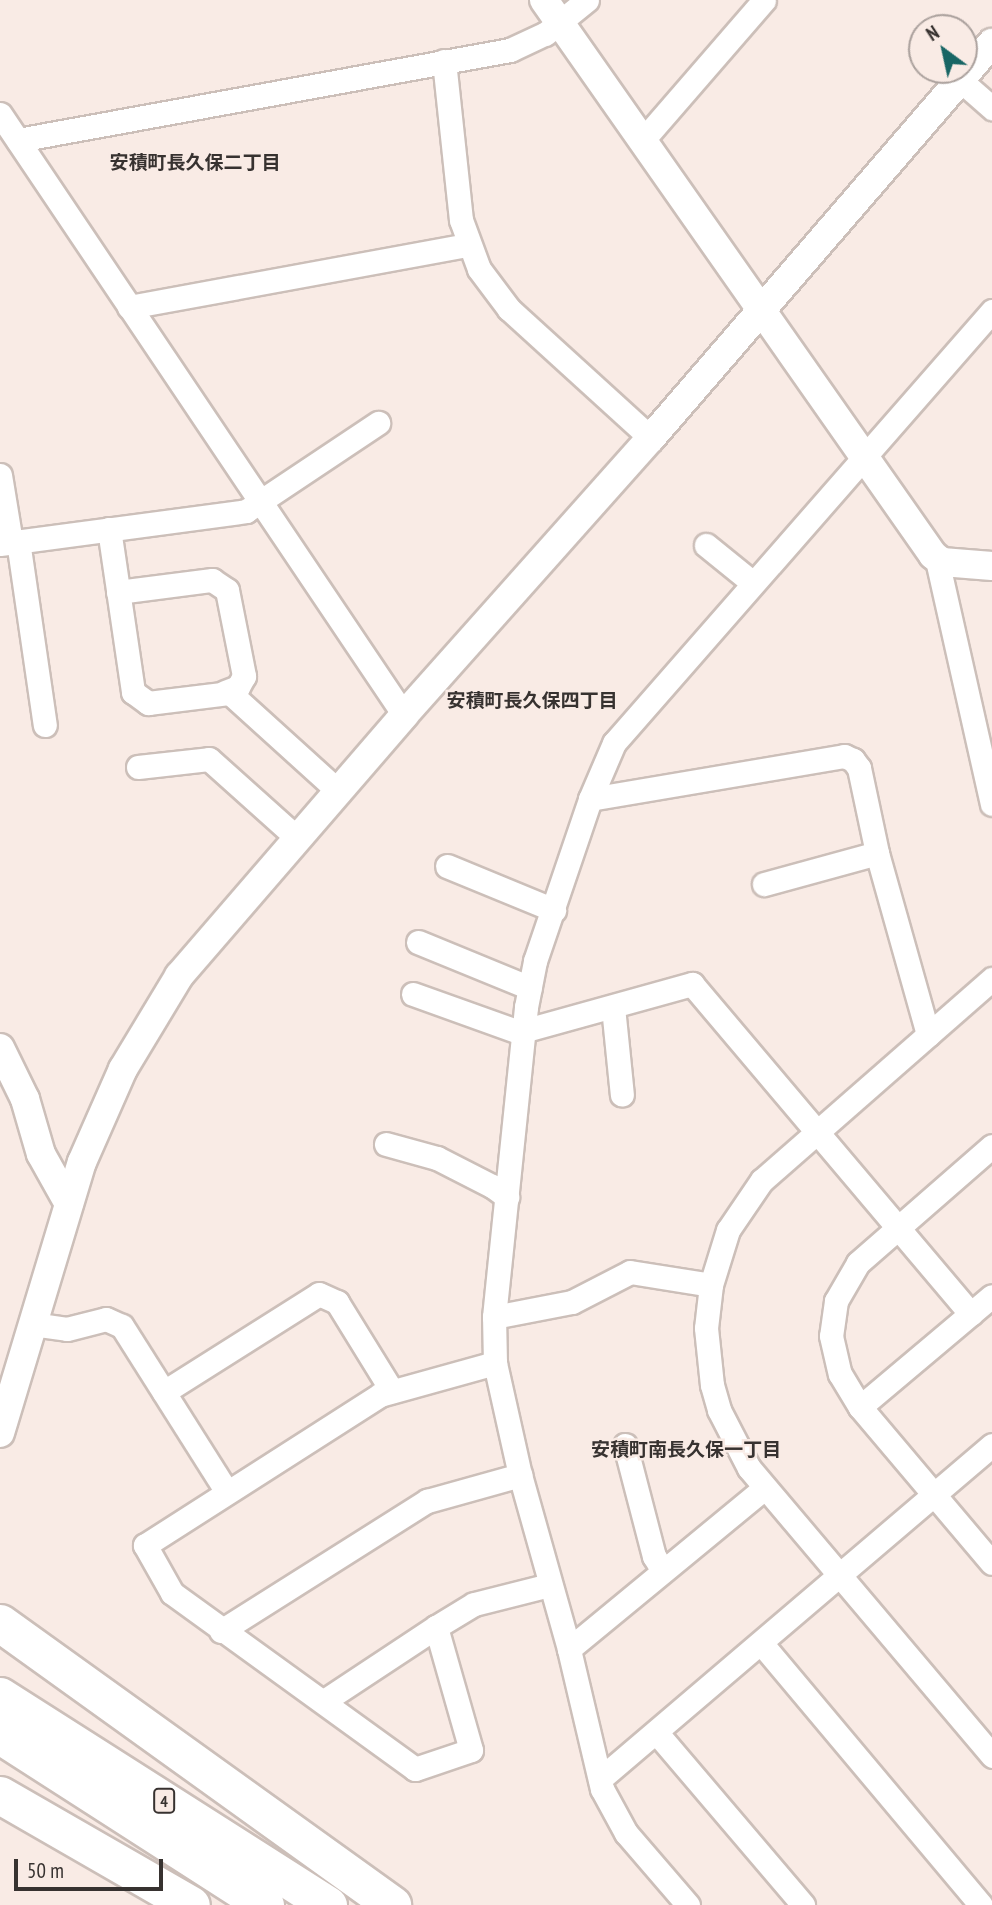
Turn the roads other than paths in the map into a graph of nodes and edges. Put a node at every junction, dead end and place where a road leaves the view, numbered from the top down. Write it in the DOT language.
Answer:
graph roads {
  1 [pos="544,0"];
  2 [pos="587,0"];
  3 [pos="764,0"];
  4 [pos="560,24"];
  5 [pos="992,43"];
  6 [pos="978,59"];
  7 [pos="444,61"];
  8 [pos="957,84"];
  9 [pos="965,84"];
  10 [pos="992,108"];
  11 [pos="0,114"];
  12 [pos="18,140"];
  13 [pos="642,141"];
  14 [pos="468,245"];
  15 [pos="129,307"];
  16 [pos="761,310"];
  17 [pos="992,311"];
  18 [pos="378,424"];
  19 [pos="650,438"];
  20 [pos="865,458"];
  21 [pos="0,475"];
  22 [pos="264,502"];
  23 [pos="109,529"];
  24 [pos="10,542"];
  25 [pos="706,545"];
  26 [pos="937,560"];
  27 [pos="992,566"];
  28 [pos="753,583"];
  29 [pos="118,592"];
  30 [pos="225,692"];
  31 [pos="404,715"];
  32 [pos="45,726"];
  33 [pos="138,767"];
  34 [pos="338,791"];
  35 [pos="590,799"];
  36 [pos="992,804"];
  37 [pos="298,838"];
  38 [pos="877,853"];
  39 [pos="447,866"];
  40 [pos="764,884"];
  41 [pos="554,910"];
  42 [pos="418,942"];
  43 [pos="992,979"];
  44 [pos="530,988"];
  45 [pos="413,994"];
  46 [pos="613,1007"];
  47 [pos="524,1032"];
  48 [pos="928,1035"];
  49 [pos="0,1048"];
  50 [pos="622,1095"];
  51 [pos="818,1129"];
  52 [pos="386,1144"];
  53 [pos="992,1146"];
  54 [pos="507,1197"];
  55 [pos="69,1204"];
  56 [pos="897,1226"];
  57 [pos="711,1285"];
  58 [pos="992,1296"];
  59 [pos="971,1314"];
  60 [pos="494,1317"];
  61 [pos="32,1324"];
  62 [pos="495,1363"];
  63 [pos="392,1391"];
  64 [pos="164,1392"];
  65 [pos="860,1407"];
  66 [pos="0,1433"];
  67 [pos="625,1445"];
  68 [pos="992,1445"];
  69 [pos="520,1475"];
  70 [pos="764,1488"];
  71 [pos="227,1492"];
  72 [pos="934,1494"];
  73 [pos="992,1563"];
  74 [pos="663,1571"];
  75 [pos="838,1576"];
  76 [pos="549,1584"];
  77 [pos="0,1623"];
  78 [pos="436,1627"];
  79 [pos="221,1631"];
  80 [pos="761,1643"];
  81 [pos="569,1649"];
  82 [pos="0,1696"];
  83 [pos="324,1701"];
  84 [pos="656,1732"];
  85 [pos="0,1735"];
  86 [pos="992,1756"];
  87 [pos="600,1779"];
  88 [pos="0,1795"];
  89 [pos="191,1905"];
  90 [pos="265,1905"];
  91 [pos="328,1905"];
  92 [pos="393,1905"];
  93 [pos="688,1905"];
  94 [pos="803,1905"];
  95 [pos="981,1905"];
  1 -- 4 [label="street"];
  2 -- 4 [label="street"];
  3 -- 13 [label="street"];
  4 -- 7 [label="street"];
  4 -- 13 [label="street"];
  5 -- 6 [label="street"];
  7 -- 12 [label="street"];
  7 -- 14 [label="street"];
  8 -- 16 [label="street"];
  9 -- 10 [label="street"];
  11 -- 12 [label="street"];
  12 -- 15 [label="street"];
  13 -- 16 [label="street"];
  14 -- 15 [label="street"];
  14 -- 19 [label="street"];
  15 -- 22 [label="street"];
  16 -- 19 [label="street"];
  16 -- 20 [label="street"];
  17 -- 20 [label="street"];
  18 -- 22 [label="street"];
  19 -- 31 [label="street"];
  20 -- 26 [label="street"];
  20 -- 28 [label="street"];
  21 -- 24 [label="street"];
  22 -- 23 [label="street"];
  22 -- 31 [label="street"];
  23 -- 24 [label="street"];
  23 -- 29 [label="street"];
  24 -- 32 [label="street"];
  25 -- 28 [label="street"];
  26 -- 27 [label="street"];
  26 -- 36 [label="street"];
  28 -- 35 [label="street"];
  29 -- 30 [label="street"];
  29 -- 30 [label="street"];
  30 -- 34 [label="street"];
  31 -- 34 [label="street"];
  33 -- 37 [label="street"];
  34 -- 37 [label="street"];
  35 -- 38 [label="street"];
  35 -- 41 [label="street"];
  37 -- 55 [label="street"];
  38 -- 40 [label="street"];
  38 -- 48 [label="street"];
  39 -- 41 [label="street"];
  41 -- 44 [label="street"];
  42 -- 44 [label="street"];
  43 -- 48 [label="street"];
  44 -- 47 [label="street"];
  45 -- 47 [label="street"];
  46 -- 47 [label="street"];
  46 -- 50 [label="street"];
  46 -- 51 [label="street"];
  47 -- 54 [label="street"];
  48 -- 51 [label="street"];
  49 -- 55 [label="street"];
  51 -- 56 [label="street"];
  51 -- 57 [label="street"];
  52 -- 54 [label="street"];
  53 -- 56 [label="street"];
  54 -- 60 [label="street"];
  55 -- 61 [label="street"];
  56 -- 59 [label="street"];
  56 -- 65 [label="street"];
  57 -- 60 [label="street"];
  57 -- 70 [label="street"];
  58 -- 59 [label="street"];
  59 -- 65 [label="street"];
  60 -- 62 [label="street"];
  61 -- 64 [label="street"];
  61 -- 66 [label="street"];
  62 -- 63 [label="street"];
  62 -- 69 [label="street"];
  63 -- 64 [label="street"];
  63 -- 71 [label="street"];
  64 -- 71 [label="street"];
  65 -- 72 [label="street"];
  67 -- 74 [label="street"];
  68 -- 72 [label="street"];
  69 -- 76 [label="street"];
  69 -- 79 [label="street"];
  70 -- 74 [label="street"];
  70 -- 75 [label="street"];
  71 -- 79 [label="street"];
  72 -- 73 [label="street"];
  72 -- 75 [label="street"];
  74 -- 81 [label="street"];
  75 -- 80 [label="street"];
  75 -- 86 [label="street"];
  76 -- 78 [label="street"];
  76 -- 81 [label="street"];
  77 -- 92 [label="highway"];
  78 -- 83 [label="street"];
  78 -- 83 [label="street"];
  79 -- 83 [label="street"];
  80 -- 84 [label="street"];
  80 -- 95 [label="street"];
  81 -- 87 [label="street"];
  82 -- 91 [label="highway, 4"];
  84 -- 87 [label="street"];
  84 -- 94 [label="street"];
  85 -- 90 [label="highway, 4"];
  87 -- 93 [label="street"];
  88 -- 89 [label="highway"];
}
